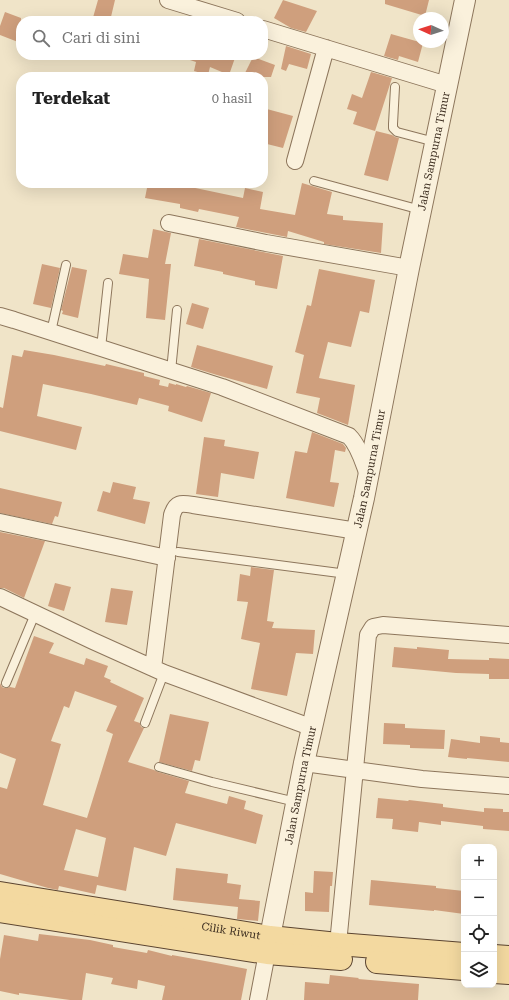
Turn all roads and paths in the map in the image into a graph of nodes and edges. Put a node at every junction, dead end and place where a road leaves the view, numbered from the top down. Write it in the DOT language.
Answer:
graph roads {
  1 [pos="168,0"];
  2 [pos="465,0"];
  3 [pos="221,16"];
  4 [pos="268,31"];
  5 [pos="326,48"];
  6 [pos="447,85"];
  7 [pos="395,87"];
  8 [pos="435,142"];
  9 [pos="295,161"];
  10 [pos="314,181"];
  11 [pos="421,210"];
  12 [pos="169,223"];
  13 [pos="66,265"];
  14 [pos="409,268"];
  15 [pos="108,283"];
  16 [pos="178,310"];
  17 [pos="0,316"];
  18 [pos="51,332"];
  19 [pos="101,348"];
  20 [pos="170,371"];
  21 [pos="368,475"];
  22 [pos="0,522"];
  23 [pos="357,531"];
  24 [pos="172,555"];
  25 [pos="347,574"];
  26 [pos="0,597"];
  27 [pos="35,614"];
  28 [pos="509,635"];
  29 [pos="159,670"];
  30 [pos="6,683"];
  31 [pos="145,723"];
  32 [pos="313,728"];
  33 [pos="304,763"];
  34 [pos="159,767"];
  35 [pos="355,770"];
  36 [pos="509,786"];
  37 [pos="297,802"];
  38 [pos="0,893"];
  39 [pos="0,911"];
  40 [pos="338,944"];
  41 [pos="269,945"];
  42 [pos="461,954"];
  43 [pos="497,956"];
  44 [pos="509,957"];
  45 [pos="461,969"];
  46 [pos="497,972"];
  47 [pos="509,973"];
  48 [pos="258,1000"];
  1 -- 3 [label="street"];
  2 -- 6 [label="street, Jalan Sampurna Timur"];
  4 -- 5 [label="street"];
  5 -- 6 [label="street"];
  5 -- 9 [label="street"];
  6 -- 8 [label="street, Jalan Sampurna Timur"];
  7 -- 8 [label="lane"];
  8 -- 11 [label="street, Jalan Sampurna Timur"];
  10 -- 11 [label="lane"];
  11 -- 14 [label="street, Jalan Sampurna Timur"];
  12 -- 14 [label="street"];
  13 -- 18 [label="lane"];
  14 -- 21 [label="street, Jalan Sampurna Timur"];
  15 -- 19 [label="lane"];
  16 -- 20 [label="lane"];
  17 -- 18 [label="street"];
  18 -- 19 [label="street"];
  19 -- 20 [label="street"];
  20 -- 21 [label="street"];
  21 -- 23 [label="street, Jalan Sampurna Timur"];
  22 -- 24 [label="street"];
  23 -- 24 [label="street"];
  23 -- 25 [label="street, Jalan Sampurna Timur"];
  24 -- 25 [label="lane"];
  24 -- 29 [label="street"];
  25 -- 32 [label="street, Jalan Sampurna Timur"];
  26 -- 27 [label="street"];
  27 -- 29 [label="street"];
  27 -- 30 [label="lane"];
  28 -- 35 [label="street"];
  29 -- 31 [label="lane"];
  29 -- 32 [label="street"];
  32 -- 33 [label="street, Jalan Sampurna Timur"];
  33 -- 35 [label="street"];
  33 -- 37 [label="street, Jalan Sampurna Timur"];
  34 -- 37 [label="lane"];
  35 -- 36 [label="street"];
  35 -- 40 [label="street"];
  37 -- 41 [label="street, Jalan Sampurna Timur"];
  38 -- 41 [label="main road, Cilik Riwut"];
  39 -- 41 [label="main road, Cilik Riwut"];
  40 -- 41 [label="main road, Cilik Riwut"];
  40 -- 42 [label="main road, Cilik Riwut"];
  41 -- 45 [label="main road, Cilik Riwut"];
  41 -- 48 [label="street"];
  43 -- 44 [label="main road"];
  46 -- 47 [label="main road"];
}
